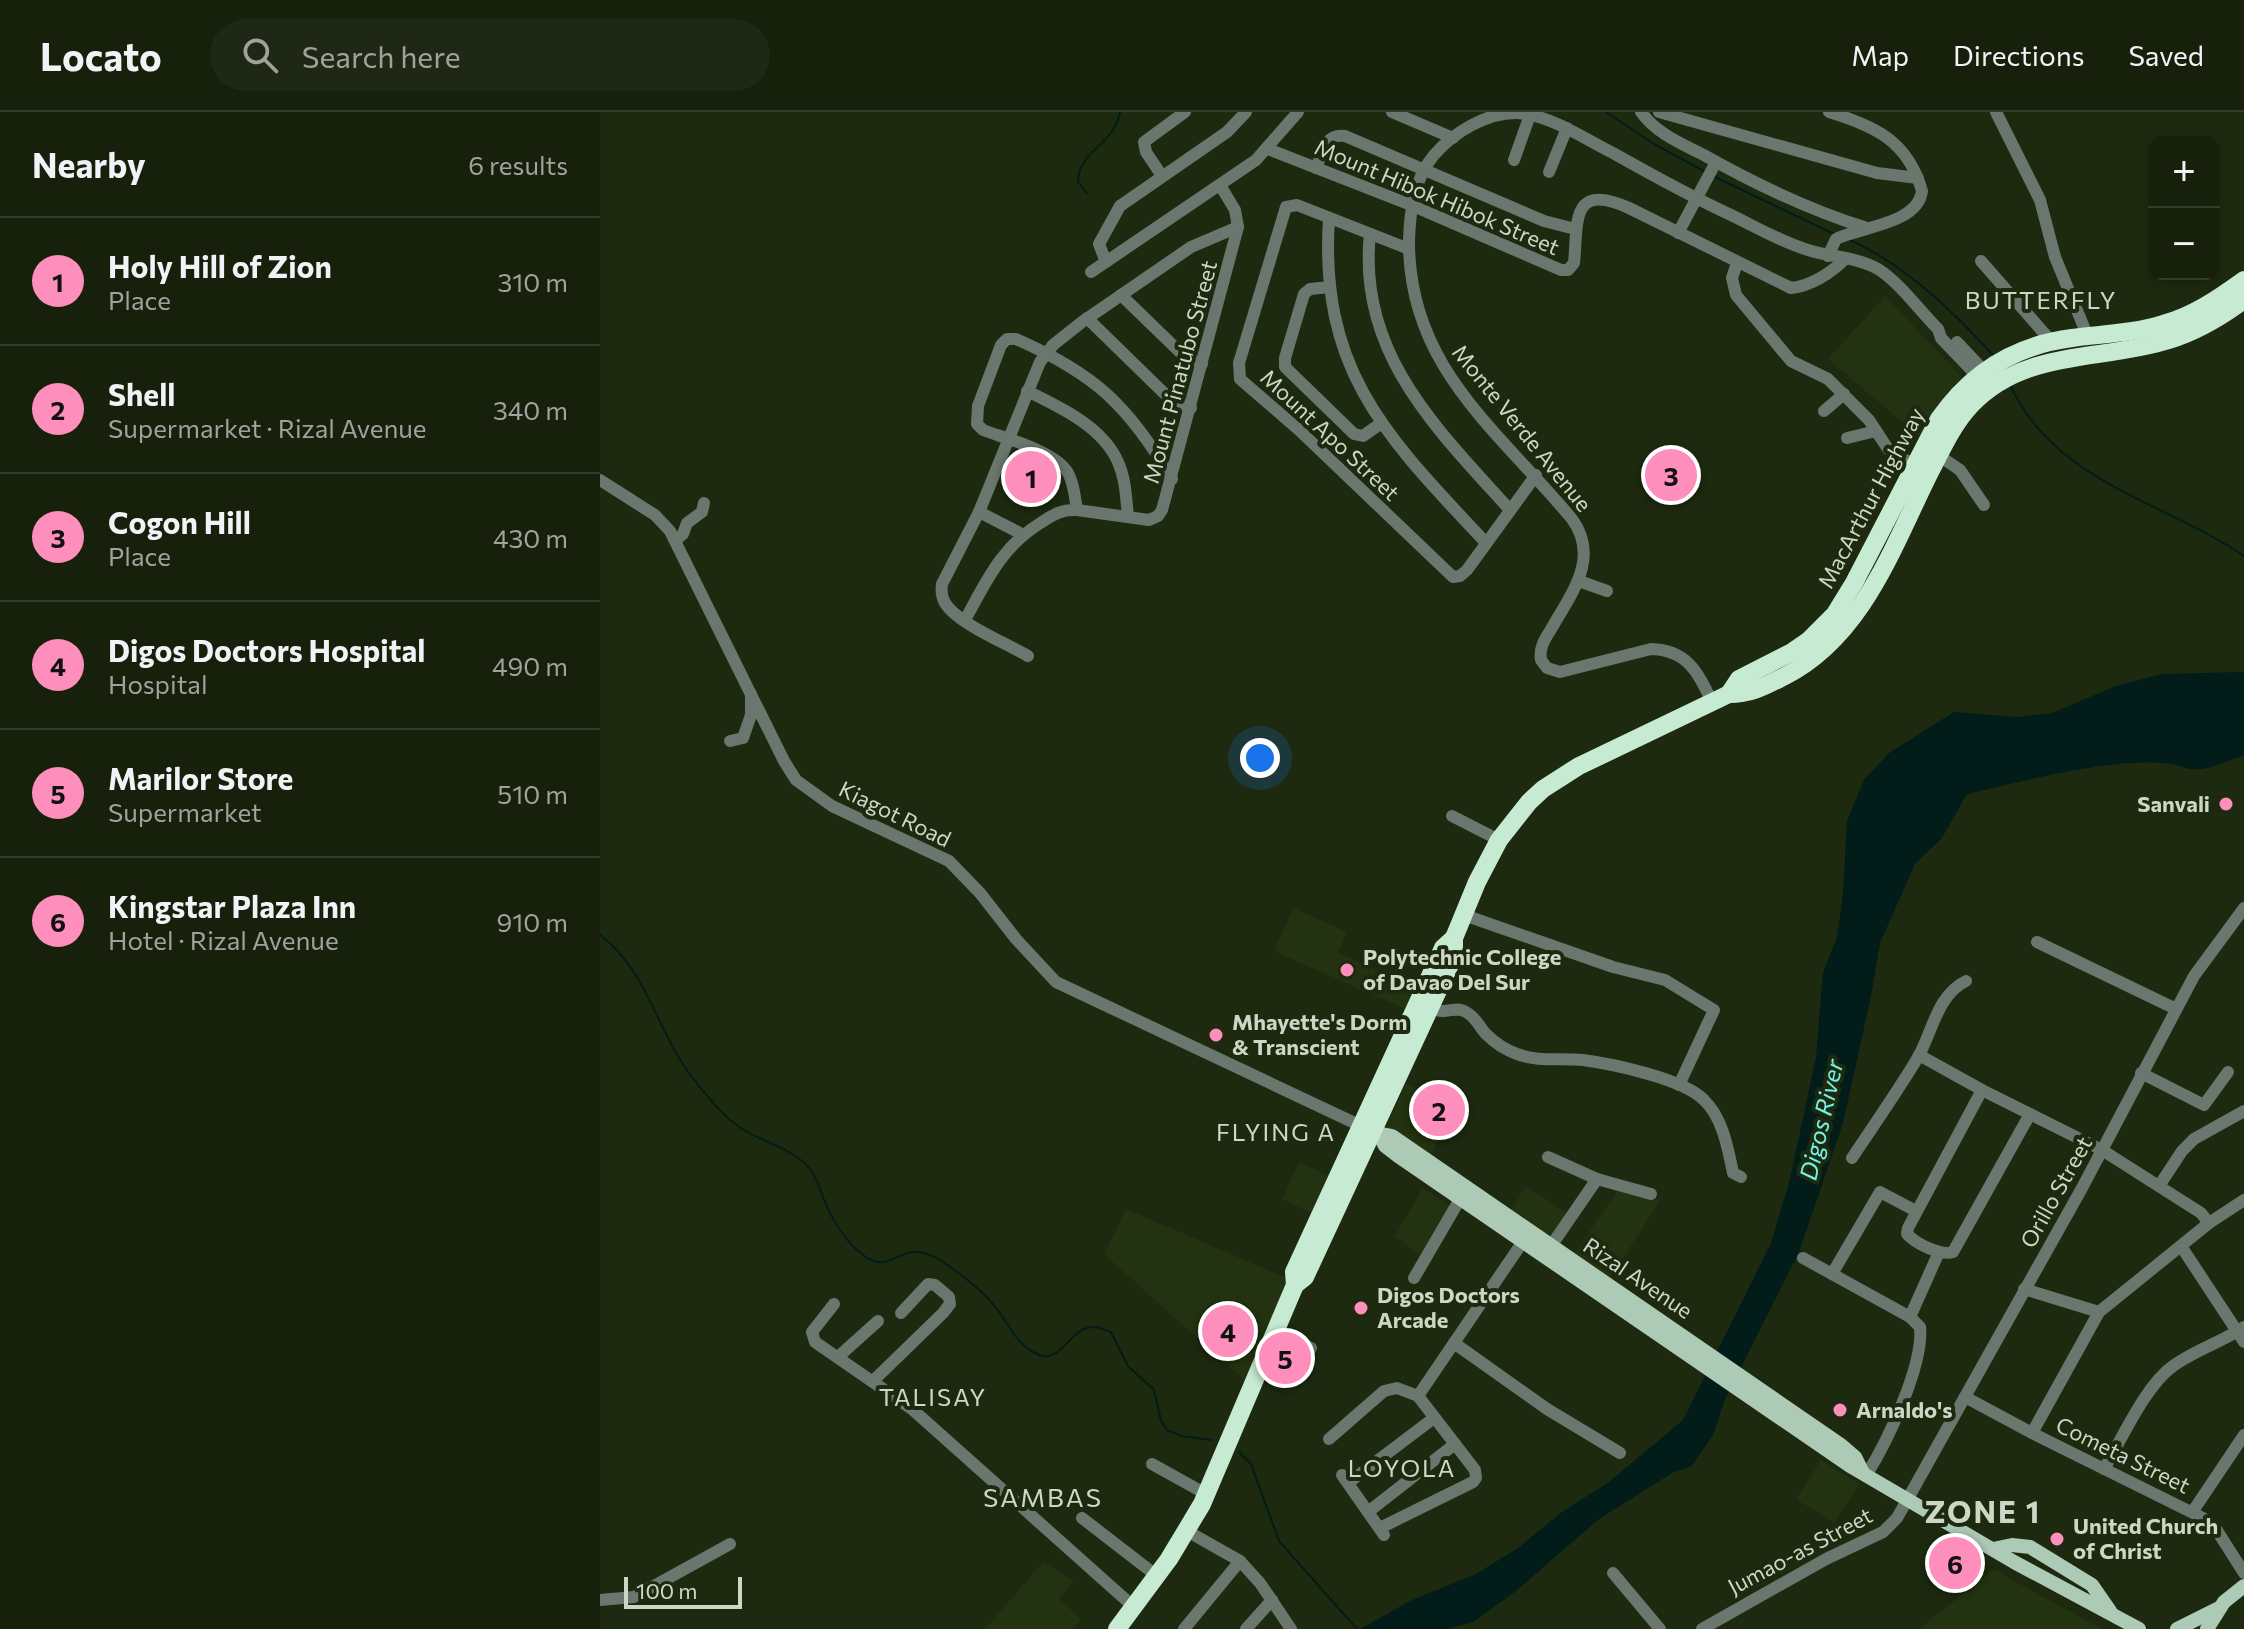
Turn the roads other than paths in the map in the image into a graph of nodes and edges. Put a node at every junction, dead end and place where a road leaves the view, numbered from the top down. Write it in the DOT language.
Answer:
graph roads {
  1 [pos="1185,112"];
  2 [pos="1246,112"];
  3 [pos="1298,112"];
  4 [pos="1392,112"];
  5 [pos="1641,112"];
  6 [pos="1659,112"];
  7 [pos="1829,112"];
  8 [pos="1996,112"];
  9 [pos="1530,115"];
  10 [pos="1567,128"];
  11 [pos="1453,138"];
  12 [pos="1268,149"];
  13 [pos="1514,160"];
  14 [pos="1716,162"];
  15 [pos="1316,168"];
  16 [pos="1424,170"];
  17 [pos="1549,172"];
  18 [pos="1162,176"];
  19 [pos="1918,178"];
  20 [pos="1220,185"];
  21 [pos="1696,199"];
  22 [pos="1411,205"];
  23 [pos="1329,218"];
  24 [pos="1238,227"];
  25 [pos="1867,228"];
  26 [pos="1575,229"];
  27 [pos="1678,233"];
  28 [pos="1370,234"];
  29 [pos="1409,249"];
  30 [pos="1828,256"];
  31 [pos="1845,259"];
  32 [pos="1981,261"];
  33 [pos="1106,262"];
  34 [pos="1737,263"];
  35 [pos="1091,272"];
  36 [pos="2244,280"];
  37 [pos="1330,287"];
  38 [pos="1121,295"];
  39 [pos="2244,300"];
  40 [pos="1087,318"];
  41 [pos="2088,337"];
  42 [pos="2051,341"];
  43 [pos="1046,353"];
  44 [pos="1202,364"];
  45 [pos="1987,380"];
  46 [pos="1027,391"];
  47 [pos="1844,394"];
  48 [pos="1191,408"];
  49 [pos="1824,411"];
  50 [pos="1380,424"];
  51 [pos="1876,431"];
  52 [pos="1847,438"];
  53 [pos="1008,440"];
  54 [pos="1938,455"];
  55 [pos="1914,465"];
  56 [pos="1536,475"];
  57 [pos="1172,479"];
  58 [pos="600,480"];
  59 [pos="704,503"];
  60 [pos="1984,505"];
  61 [pos="1077,510"];
  62 [pos="1510,510"];
  63 [pos="979,512"];
  64 [pos="1128,517"];
  65 [pos="1022,534"];
  66 [pos="676,540"];
  67 [pos="1486,543"];
  68 [pos="1579,581"];
  69 [pos="1607,591"];
  70 [pos="965,620"];
  71 [pos="1028,656"];
  72 [pos="751,691"];
  73 [pos="1720,698"];
  74 [pos="730,741"];
  75 [pos="1452,816"];
  76 [pos="1499,840"];
  77 [pos="2244,908"];
  78 [pos="1464,915"];
  79 [pos="2037,942"];
  80 [pos="1966,981"];
  81 [pos="1425,1005"];
  82 [pos="2176,1009"];
  83 [pos="1919,1055"];
  84 [pos="2228,1072"];
  85 [pos="2141,1073"];
  86 [pos="1679,1085"];
  87 [pos="1982,1090"];
  88 [pos="2244,1111"];
  89 [pos="2030,1114"];
  90 [pos="1370,1131"];
  91 [pos="2102,1150"];
  92 [pos="1548,1157"];
  93 [pos="1852,1158"];
  94 [pos="1741,1177"];
  95 [pos="1597,1179"];
  96 [pos="2159,1186"];
  97 [pos="1651,1194"];
  98 [pos="1460,1199"];
  99 [pos="2244,1200"];
  100 [pos="1916,1211"];
  101 [pos="2209,1223"];
  102 [pos="1526,1236"];
  103 [pos="1551,1246"];
  104 [pos="2181,1246"];
  105 [pos="1939,1252"];
  106 [pos="1803,1258"];
  107 [pos="1832,1274"];
  108 [pos="1414,1278"];
  109 [pos="2024,1289"];
  110 [pos="834,1304"];
  111 [pos="2099,1312"];
  112 [pos="901,1313"];
  113 [pos="1910,1317"];
  114 [pos="878,1321"];
  115 [pos="1275,1333"];
  116 [pos="2242,1333"];
  117 [pos="1454,1343"];
  118 [pos="1311,1348"];
  119 [pos="838,1357"];
  120 [pos="1703,1358"];
  121 [pos="873,1381"];
  122 [pos="1418,1396"];
  123 [pos="1965,1397"];
  124 [pos="1434,1418"];
  125 [pos="2032,1433"];
  126 [pos="2244,1435"];
  127 [pos="1329,1439"];
  128 [pos="1455,1444"];
  129 [pos="1620,1453"];
  130 [pos="1152,1464"];
  131 [pos="2104,1469"];
  132 [pos="1864,1472"];
  133 [pos="1206,1494"];
  134 [pos="1908,1500"];
  135 [pos="2193,1511"];
  136 [pos="1368,1512"];
  137 [pos="1082,1518"];
  138 [pos="1187,1531"];
  139 [pos="730,1544"];
  140 [pos="1240,1561"];
  141 [pos="1613,1573"];
  142 [pos="2244,1573"];
  143 [pos="1157,1576"];
  144 [pos="2244,1586"];
  145 [pos="600,1600"];
  146 [pos="1272,1600"];
  147 [pos="1135,1608"];
  148 [pos="2219,1608"];
  149 [pos="1117,1629"];
  150 [pos="1184,1629"];
  151 [pos="1246,1629"];
  152 [pos="1291,1629"];
  153 [pos="1660,1629"];
  154 [pos="1702,1629"];
  155 [pos="2139,1629"];
  156 [pos="2177,1629"];
  157 [pos="2207,1629"];
  1 -- 18 [label="street"];
  2 -- 18 [label="street"];
  3 -- 12 [label="street"];
  4 -- 11 [label="street"];
  5 -- 14 [label="street"];
  6 -- 19 [label="street"];
  7 -- 19 [label="street"];
  8 -- 41 [label="street"];
  9 -- 10 [label="street, Monte Verde Avenue"];
  9 -- 11 [label="street, Monte Verde Avenue"];
  9 -- 13 [label="street"];
  10 -- 17 [label="street"];
  10 -- 21 [label="street, Monte Verde Avenue"];
  11 -- 16 [label="street, Monte Verde Avenue"];
  12 -- 15 [label="street, Mount Hibok Hibok Street"];
  12 -- 20 [label="street"];
  14 -- 21 [label="street"];
  14 -- 25 [label="street"];
  15 -- 16 [label="street"];
  15 -- 22 [label="street, Mount Hibok Hibok Street"];
  16 -- 22 [label="street, Monte Verde Avenue"];
  16 -- 26 [label="street"];
  18 -- 33 [label="street"];
  19 -- 25 [label="street"];
  20 -- 24 [label="street"];
  20 -- 33 [label="street"];
  21 -- 27 [label="street"];
  21 -- 30 [label="street, Monte Verde Avenue"];
  22 -- 26 [label="street, Mount Hibok Hibok Street"];
  22 -- 29 [label="street, Monte Verde Avenue"];
  23 -- 28 [label="street, Mount Apo Street"];
  23 -- 37 [label="street"];
  23 -- 67 [label="street, Mount Apo Street"];
  24 -- 38 [label="street"];
  24 -- 44 [label="street, Mount Pinatubo Street"];
  25 -- 30 [label="street"];
  26 -- 27 [label="street, Mount Hibok Hibok Street"];
  27 -- 34 [label="street, Mount Hibok Hibok Street"];
  28 -- 29 [label="street, Mount Apo Street"];
  28 -- 62 [label="street"];
  29 -- 56 [label="street, Monte Verde Avenue"];
  30 -- 31 [label="street, Monte Verde Avenue"];
  31 -- 34 [label="street, Mount Hibok Hibok Street"];
  31 -- 45 [label="street, Monte Verde Avenue"];
  32 -- 42 [label="street"];
  33 -- 35 [label="street"];
  34 -- 47 [label="street"];
  36 -- 41 [label="highway, MacArthur Highway"];
  37 -- 50 [label="street"];
  37 -- 50 [label="street"];
  38 -- 40 [label="street"];
  38 -- 44 [label="street"];
  39 -- 45 [label="highway, MacArthur Highway"];
  40 -- 43 [label="street"];
  40 -- 48 [label="street"];
  41 -- 42 [label="highway, MacArthur Highway"];
  42 -- 45 [label="highway, MacArthur Highway"];
  43 -- 46 [label="street"];
  43 -- 53 [label="street"];
  43 -- 57 [label="street"];
  44 -- 48 [label="street, Mount Pinatubo Street"];
  45 -- 54 [label="highway, MacArthur Highway"];
  45 -- 55 [label="highway, MacArthur Highway"];
  46 -- 53 [label="street"];
  46 -- 64 [label="street"];
  47 -- 49 [label="street"];
  47 -- 51 [label="street"];
  48 -- 57 [label="street, Mount Pinatubo Street"];
  50 -- 67 [label="street"];
  51 -- 52 [label="street"];
  51 -- 55 [label="street"];
  53 -- 61 [label="street"];
  53 -- 63 [label="street"];
  54 -- 60 [label="street"];
  54 -- 73 [label="highway, MacArthur Highway"];
  55 -- 73 [label="highway, MacArthur Highway"];
  56 -- 62 [label="street, Mount Apo Street"];
  56 -- 68 [label="street, Monte Verde Avenue"];
  57 -- 64 [label="street, Mount Pinatubo Street"];
  58 -- 66 [label="street, Kiagot Road"];
  59 -- 66 [label="street"];
  61 -- 64 [label="street, Mount Pinatubo Street"];
  61 -- 65 [label="street, Mount Pinatubo Street"];
  62 -- 67 [label="street, Mount Apo Street"];
  63 -- 65 [label="street"];
  63 -- 70 [label="street"];
  65 -- 70 [label="street, Mount Pinatubo Street"];
  66 -- 72 [label="street, Kiagot Road"];
  68 -- 69 [label="street"];
  68 -- 73 [label="street, Monte Verde Avenue"];
  70 -- 71 [label="street"];
  72 -- 74 [label="street"];
  72 -- 90 [label="street, Kiagot Road"];
  73 -- 76 [label="highway, MacArthur Highway"];
  75 -- 76 [label="street"];
  76 -- 78 [label="highway, MacArthur Highway"];
  77 -- 82 [label="street, Orillo Street"];
  78 -- 81 [label="highway, MacArthur Highway"];
  78 -- 86 [label="street"];
  79 -- 82 [label="street"];
  80 -- 83 [label="street"];
  81 -- 86 [label="street"];
  81 -- 90 [label="highway, MacArthur Highway"];
  82 -- 85 [label="street, Orillo Street"];
  83 -- 87 [label="street"];
  83 -- 93 [label="street"];
  84 -- 85 [label="street"];
  85 -- 91 [label="street, Orillo Street"];
  86 -- 94 [label="street"];
  87 -- 89 [label="street"];
  87 -- 100 [label="street"];
  88 -- 96 [label="street"];
  89 -- 91 [label="street"];
  89 -- 105 [label="street"];
  90 -- 98 [label="main road, Rizal Avenue"];
  90 -- 102 [label="main road, Rizal Avenue"];
  90 -- 115 [label="highway, MacArthur Highway"];
  91 -- 96 [label="street"];
  91 -- 109 [label="street, Orillo Street"];
  92 -- 95 [label="street"];
  95 -- 97 [label="street"];
  95 -- 103 [label="street"];
  96 -- 101 [label="street"];
  98 -- 102 [label="main road, Rizal Avenue"];
  98 -- 108 [label="street"];
  99 -- 101 [label="street"];
  100 -- 105 [label="street"];
  100 -- 107 [label="street"];
  101 -- 104 [label="street"];
  102 -- 103 [label="main road, Rizal Avenue"];
  102 -- 117 [label="street"];
  102 -- 120 [label="main road, Rizal Avenue"];
  103 -- 120 [label="main road, Rizal Avenue"];
  104 -- 111 [label="street"];
  104 -- 116 [label="street"];
  105 -- 113 [label="street"];
  106 -- 107 [label="street"];
  107 -- 113 [label="street"];
  109 -- 111 [label="street"];
  109 -- 123 [label="street, Orillo Street"];
  110 -- 119 [label="street"];
  111 -- 125 [label="street"];
  112 -- 121 [label="street"];
  113 -- 132 [label="street"];
  114 -- 119 [label="street"];
  115 -- 118 [label="street"];
  115 -- 133 [label="highway, MacArthur Highway"];
  116 -- 131 [label="street"];
  117 -- 122 [label="street"];
  117 -- 129 [label="street"];
  119 -- 121 [label="street"];
  120 -- 132 [label="main road, Rizal Avenue"];
  121 -- 147 [label="street"];
  122 -- 124 [label="street"];
  122 -- 127 [label="street"];
  123 -- 125 [label="street, Cometa Street"];
  123 -- 134 [label="street, Orillo Street"];
  124 -- 128 [label="street"];
  124 -- 136 [label="street"];
  125 -- 131 [label="street, Cometa Street"];
  126 -- 135 [label="street"];
  128 -- 136 [label="street"];
  128 -- 136 [label="street"];
  130 -- 133 [label="street"];
  131 -- 135 [label="street, Cometa Street"];
  132 -- 134 [label="main road, Rizal Avenue"];
  133 -- 138 [label="highway, MacArthur Highway"];
  134 -- 154 [label="street, Jumao-as Street"];
  134 -- 155 [label="main road, Rizal Avenue"];
  135 -- 142 [label="street, Cometa Street"];
  137 -- 143 [label="street"];
  138 -- 140 [label="street"];
  138 -- 143 [label="highway, MacArthur Highway"];
  139 -- 145 [label="street"];
  140 -- 146 [label="street"];
  140 -- 150 [label="street"];
  141 -- 153 [label="street"];
  143 -- 147 [label="highway, MacArthur Highway"];
  144 -- 148 [label="main road"];
  146 -- 151 [label="street"];
  146 -- 152 [label="street"];
  147 -- 149 [label="highway, MacArthur Highway"];
  148 -- 156 [label="main road"];
  148 -- 157 [label="main road"];
}
